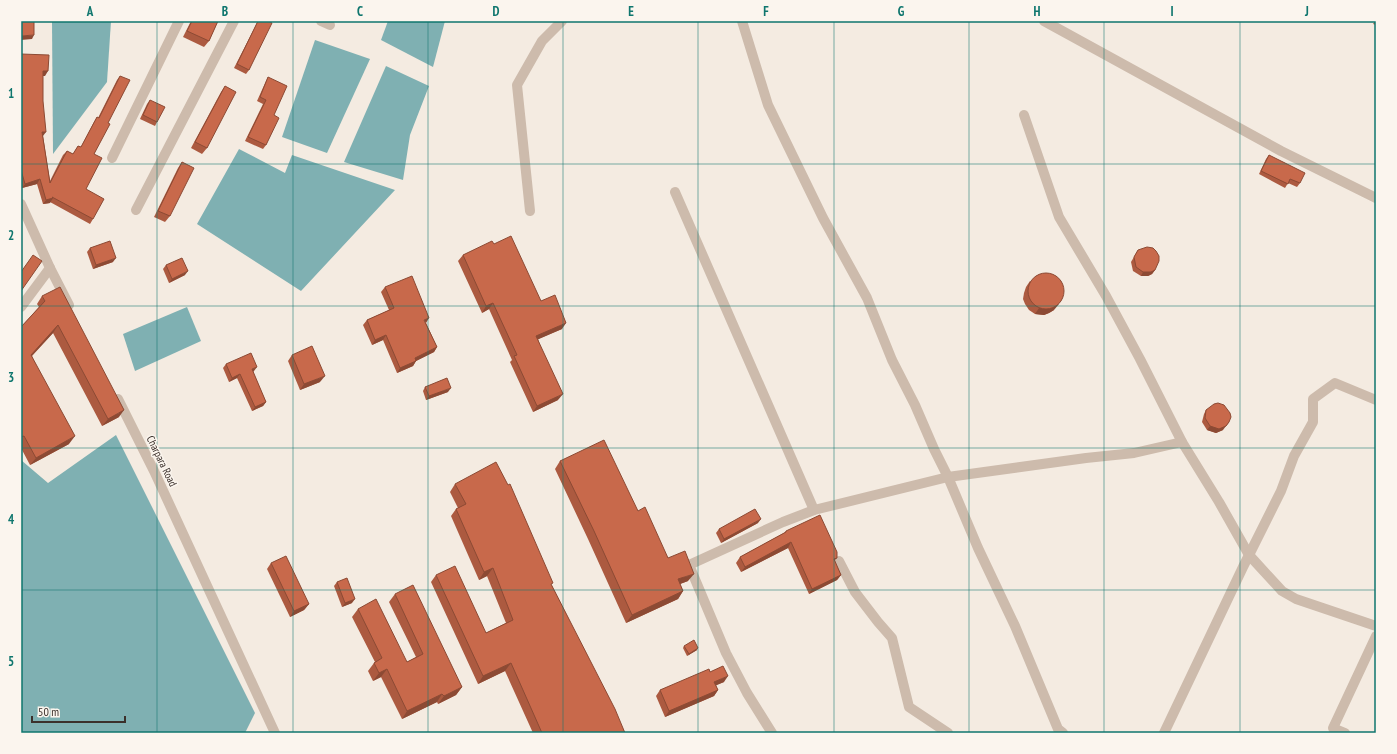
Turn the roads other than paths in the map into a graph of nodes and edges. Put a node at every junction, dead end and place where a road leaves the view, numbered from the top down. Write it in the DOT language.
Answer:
graph roads {
  1 [pos="179,21"];
  2 [pos="234,21"];
  3 [pos="562,21"];
  4 [pos="742,21"];
  5 [pos="1044,21"];
  6 [pos="1024,114"];
  7 [pos="112,158"];
  8 [pos="675,192"];
  9 [pos="1376,198"];
  10 [pos="21,204"];
  11 [pos="136,210"];
  12 [pos="530,211"];
  13 [pos="50,268"];
  14 [pos="21,307"];
  15 [pos="75,317"];
  16 [pos="111,387"];
  17 [pos="1376,400"];
  18 [pos="1182,442"];
  19 [pos="948,477"];
  20 [pos="814,510"];
  21 [pos="1249,555"];
  22 [pos="838,561"];
  23 [pos="1376,626"];
  24 [pos="1376,636"];
  25 [pos="275,733"];
  26 [pos="772,733"];
  27 [pos="948,733"];
  28 [pos="1063,733"];
  29 [pos="1164,733"];
  30 [pos="1345,733"];
  1 -- 7 [label="street"];
  2 -- 11 [label="street"];
  3 -- 12 [label="street"];
  4 -- 19 [label="street"];
  5 -- 9 [label="street"];
  6 -- 18 [label="street"];
  8 -- 20 [label="street"];
  10 -- 13 [label="street"];
  13 -- 14 [label="street"];
  13 -- 15 [label="street"];
  16 -- 25 [label="street, Charpara Road"];
  17 -- 21 [label="street"];
  18 -- 19 [label="street"];
  18 -- 21 [label="street"];
  19 -- 20 [label="street"];
  19 -- 28 [label="street"];
  20 -- 26 [label="street"];
  21 -- 23 [label="street"];
  21 -- 29 [label="street"];
  22 -- 27 [label="street"];
  24 -- 30 [label="street"];
}
